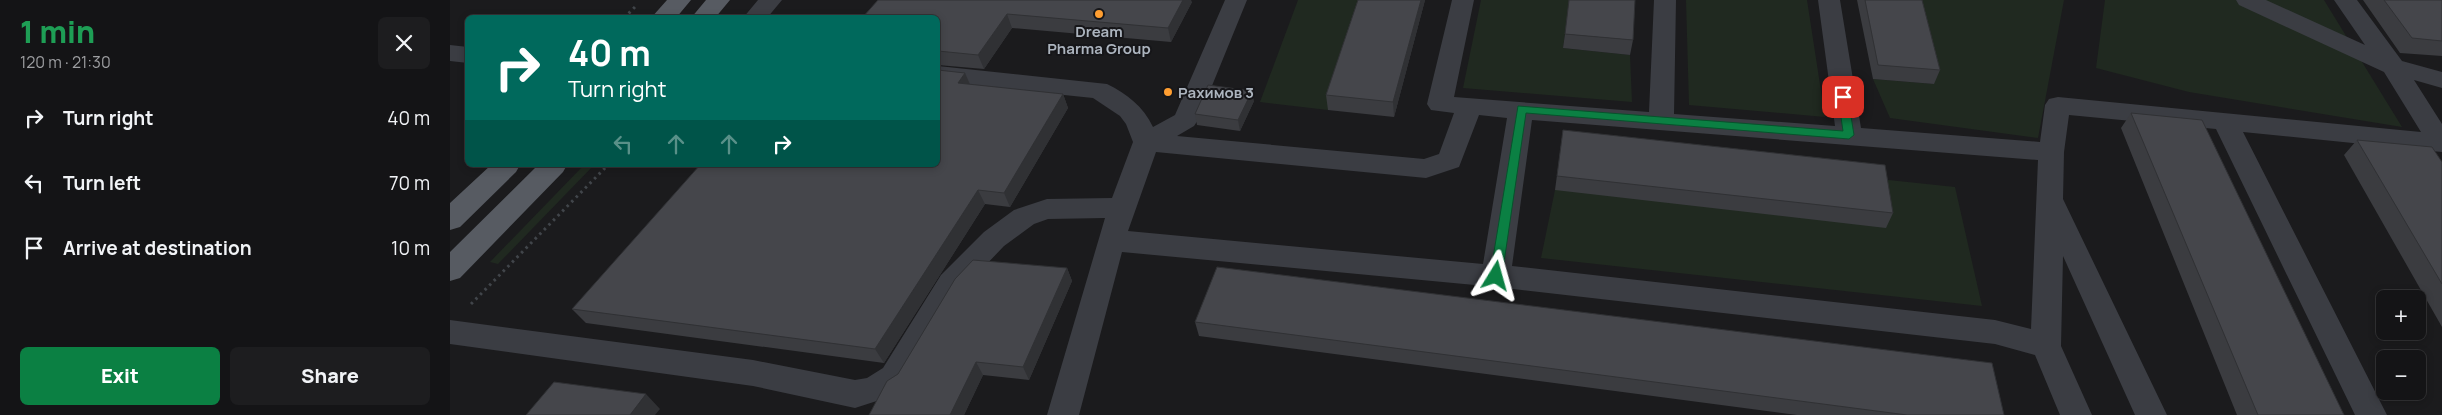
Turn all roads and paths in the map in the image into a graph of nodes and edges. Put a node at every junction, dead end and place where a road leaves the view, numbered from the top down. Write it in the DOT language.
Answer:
graph roads {
  1 [pos="680,0"];
  2 [pos="719,0"];
  3 [pos="771,0"];
  4 [pos="1236,0"];
  5 [pos="1463,0"];
  6 [pos="1665,0"];
  7 [pos="1829,0"];
  8 [pos="2247,0"];
  9 [pos="2345,0"];
  10 [pos="636,6"];
  11 [pos="627,15"];
  12 [pos="665,15"];
  13 [pos="705,15"];
  14 [pos="757,15"];
  15 [pos="450,53"];
  16 [pos="465,55"];
  17 [pos="2393,67"];
  18 [pos="940,74"];
  19 [pos="2442,80"];
  20 [pos="1470,105"];
  21 [pos="1521,109"];
  22 [pos="1661,120"];
  23 [pos="2225,122"];
  24 [pos="1849,135"];
  25 [pos="1146,142"];
  26 [pos="2441,144"];
  27 [pos="2051,152"];
  28 [pos="505,167"];
  29 [pos="552,167"];
  30 [pos="606,167"];
  31 [pos="2050,198"];
  32 [pos="1122,208"];
  33 [pos="450,220"];
  34 [pos="1111,240"];
  35 [pos="450,270"];
  36 [pos="1496,276"];
  37 [pos="471,305"];
  38 [pos="450,332"];
  39 [pos="2046,346"];
  40 [pos="1062,415"];
  41 [pos="2076,415"];
  42 [pos="2151,415"];
  43 [pos="2371,415"];
  1 -- 12 [label="main road"];
  2 -- 13 [label="main road"];
  3 -- 14 [label="street"];
  4 -- 25 [label="street"];
  5 -- 20 [label="street"];
  6 -- 22 [label="street"];
  7 -- 24 [label="street"];
  8 -- 17 [label="street"];
  9 -- 17 [label="street"];
  10 -- 11 [label="path"];
  15 -- 16 [label="street"];
  17 -- 19 [label="street"];
  17 -- 26 [label="street"];
  18 -- 25 [label="street"];
  20 -- 21 [label="street"];
  20 -- 25 [label="street"];
  21 -- 22 [label="street"];
  21 -- 36 [label="street"];
  22 -- 24 [label="street"];
  23 -- 26 [label="street"];
  23 -- 27 [label="street"];
  23 -- 43 [label="street"];
  24 -- 27 [label="street"];
  25 -- 32 [label="street"];
  27 -- 31 [label="street"];
  28 -- 33 [label="main road"];
  29 -- 35 [label="main road"];
  30 -- 37 [label="path"];
  31 -- 39 [label="street"];
  31 -- 42 [label="street"];
  32 -- 34 [label="street"];
  32 -- 38 [label="street"];
  34 -- 36 [label="street"];
  34 -- 40 [label="street"];
  36 -- 39 [label="street"];
  39 -- 41 [label="street"];
}
